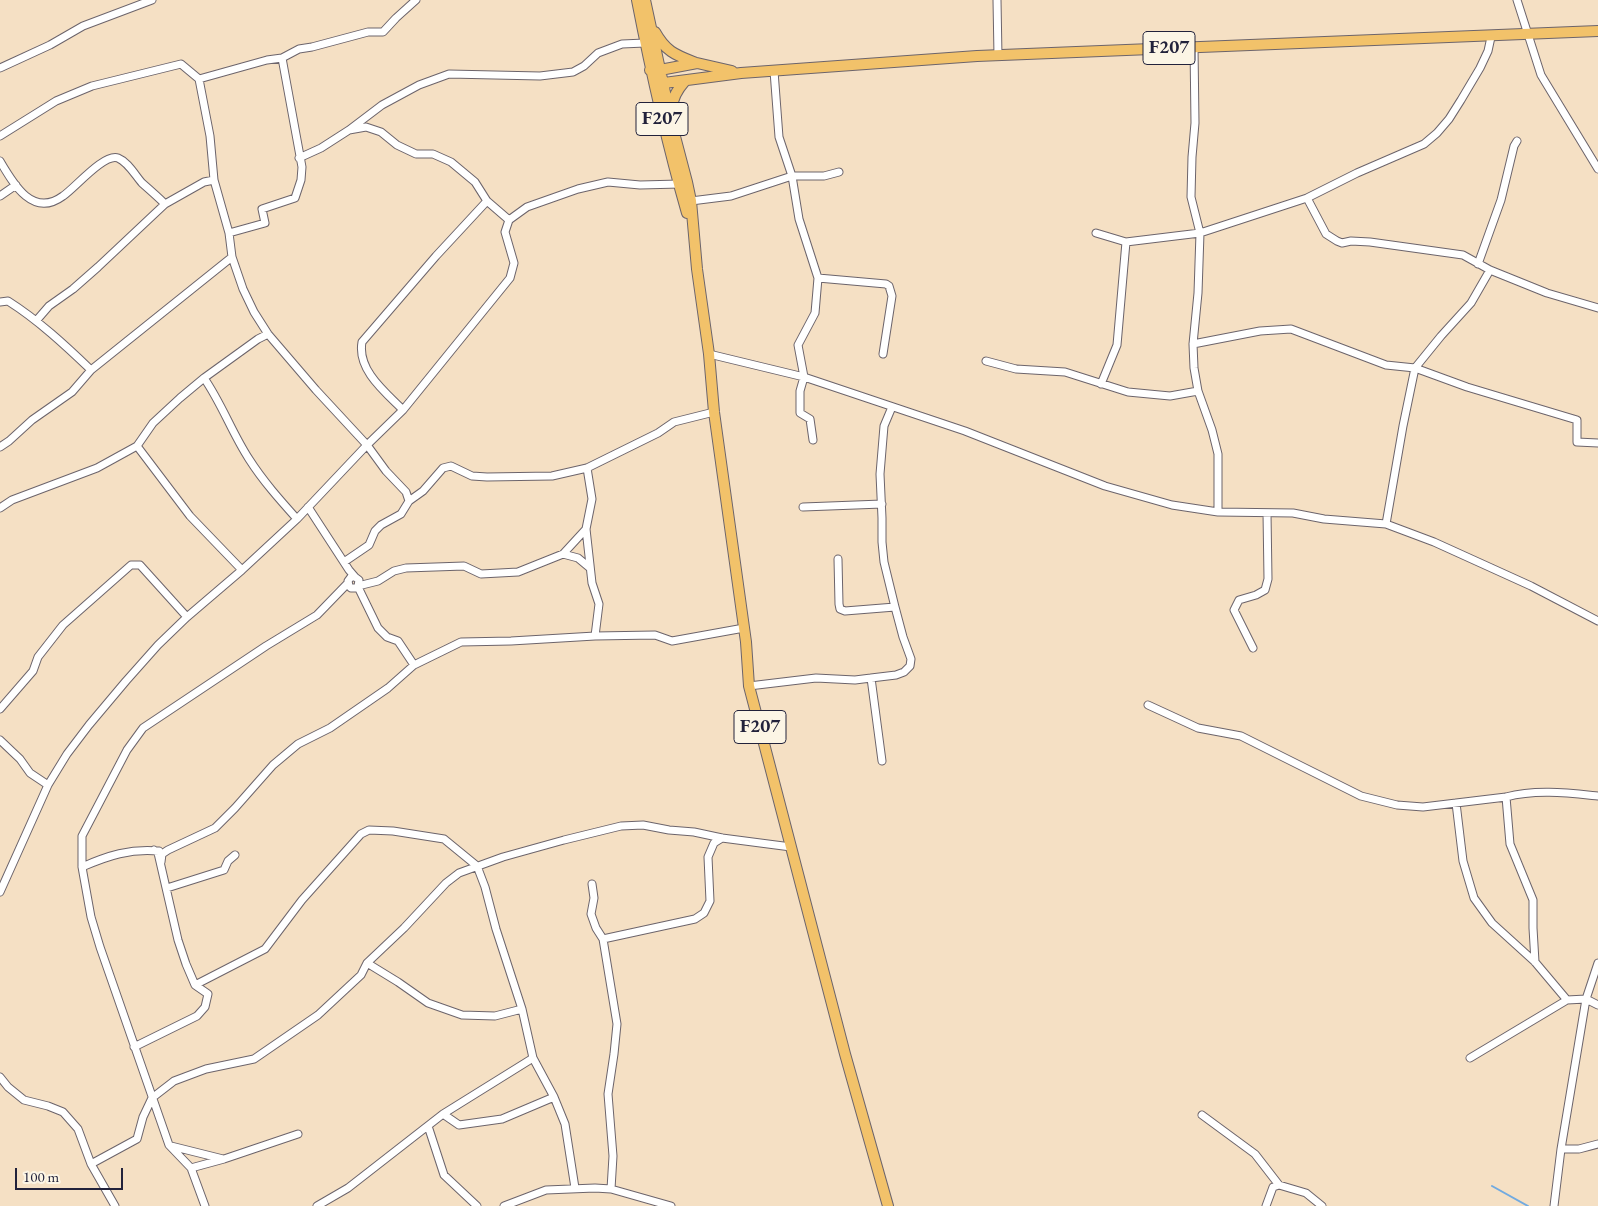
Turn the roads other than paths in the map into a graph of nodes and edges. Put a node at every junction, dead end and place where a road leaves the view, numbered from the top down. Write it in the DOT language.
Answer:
graph roads {
  1 [pos="152,0"];
  2 [pos="416,0"];
  3 [pos="637,0"];
  4 [pos="645,0"];
  5 [pos="997,0"];
  6 [pos="1517,0"];
  7 [pos="144,1"];
  8 [pos="652,26"];
  9 [pos="1598,32"];
  10 [pos="1529,35"];
  11 [pos="1491,36"];
  12 [pos="646,43"];
  13 [pos="1194,47"];
  14 [pos="998,56"];
  15 [pos="282,58"];
  16 [pos="697,64"];
  17 [pos="0,68"];
  18 [pos="774,71"];
  19 [pos="741,73"];
  20 [pos="657,76"];
  21 [pos="199,79"];
  22 [pos="685,81"];
  23 [pos="672,126"];
  24 [pos="349,130"];
  25 [pos="0,136"];
  26 [pos="1517,141"];
  27 [pos="299,158"];
  28 [pos="0,161"];
  29 [pos="1598,169"];
  30 [pos="839,172"];
  31 [pos="792,176"];
  32 [pos="214,180"];
  33 [pos="680,184"];
  34 [pos="16,185"];
  35 [pos="0,196"];
  36 [pos="1307,198"];
  37 [pos="487,201"];
  38 [pos="691,201"];
  39 [pos="165,204"];
  40 [pos="509,220"];
  41 [pos="229,233"];
  42 [pos="1096,233"];
  43 [pos="1200,233"];
  44 [pos="693,236"];
  45 [pos="1126,242"];
  46 [pos="232,257"];
  47 [pos="1478,264"];
  48 [pos="1490,270"];
  49 [pos="818,278"];
  50 [pos="0,302"];
  51 [pos="1598,308"];
  52 [pos="36,321"];
  53 [pos="268,334"];
  54 [pos="1193,344"];
  55 [pos="709,354"];
  56 [pos="883,354"];
  57 [pos="986,362"];
  58 [pos="1415,368"];
  59 [pos="91,370"];
  60 [pos="804,377"];
  61 [pos="204,378"];
  62 [pos="1101,384"];
  63 [pos="1198,391"];
  64 [pos="892,407"];
  65 [pos="403,410"];
  66 [pos="714,412"];
  67 [pos="813,440"];
  68 [pos="1598,443"];
  69 [pos="367,445"];
  70 [pos="137,446"];
  71 [pos="0,447"];
  72 [pos="587,468"];
  73 [pos="409,501"];
  74 [pos="882,504"];
  75 [pos="308,507"];
  76 [pos="802,507"];
  77 [pos="0,508"];
  78 [pos="1218,512"];
  79 [pos="1267,513"];
  80 [pos="297,519"];
  81 [pos="1386,524"];
  82 [pos="586,529"];
  83 [pos="563,554"];
  84 [pos="838,559"];
  85 [pos="344,562"];
  86 [pos="590,568"];
  87 [pos="242,570"];
  88 [pos="355,584"];
  89 [pos="895,607"];
  90 [pos="186,617"];
  91 [pos="1598,621"];
  92 [pos="744,628"];
  93 [pos="595,636"];
  94 [pos="1253,648"];
  95 [pos="414,665"];
  96 [pos="871,678"];
  97 [pos="749,686"];
  98 [pos="1148,706"];
  99 [pos="0,709"];
  100 [pos="0,740"];
  101 [pos="882,761"];
  102 [pos="48,785"];
  103 [pos="1598,796"];
  104 [pos="1506,797"];
  105 [pos="1456,803"];
  106 [pos="722,838"];
  107 [pos="791,847"];
  108 [pos="154,850"];
  109 [pos="168,850"];
  110 [pos="236,855"];
  111 [pos="161,862"];
  112 [pos="477,866"];
  113 [pos="82,867"];
  114 [pos="592,884"];
  115 [pos="167,888"];
  116 [pos="0,892"];
  117 [pos="603,939"];
  118 [pos="1535,962"];
  119 [pos="368,963"];
  120 [pos="1598,963"];
  121 [pos="195,985"];
  122 [pos="1586,999"];
  123 [pos="1567,1000"];
  124 [pos="1598,1005"];
  125 [pos="522,1009"];
  126 [pos="134,1047"];
  127 [pos="532,1058"];
  128 [pos="1470,1058"];
  129 [pos="0,1077"];
  130 [pos="554,1097"];
  131 [pos="152,1098"];
  132 [pos="443,1114"];
  133 [pos="1202,1115"];
  134 [pos="428,1126"];
  135 [pos="298,1134"];
  136 [pos="1598,1144"];
  137 [pos="169,1145"];
  138 [pos="1561,1149"];
  139 [pos="224,1159"];
  140 [pos="91,1164"];
  141 [pos="191,1168"];
  142 [pos="1279,1185"];
  143 [pos="575,1188"];
  144 [pos="610,1189"];
  145 [pos="114,1206"];
  146 [pos="205,1206"];
  147 [pos="317,1206"];
  148 [pos="477,1206"];
  149 [pos="504,1206"];
  150 [pos="671,1206"];
  151 [pos="888,1206"];
  152 [pos="1266,1206"];
  153 [pos="1322,1206"];
  154 [pos="1554,1206"];
  1 -- 7 [label="street"];
  2 -- 15 [label="street"];
  3 -- 12 [label="main road, F207"];
  4 -- 8 [label="main road, F207"];
  5 -- 14 [label="street"];
  6 -- 10 [label="street"];
  7 -- 17 [label="street"];
  8 -- 16 [label="main road"];
  8 -- 20 [label="main road, F207"];
  9 -- 10 [label="main road, F207"];
  10 -- 11 [label="main road, F207"];
  10 -- 29 [label="street"];
  11 -- 13 [label="main road, F207"];
  11 -- 36 [label="street"];
  12 -- 20 [label="main road, F207"];
  12 -- 24 [label="street"];
  13 -- 14 [label="main road, F207"];
  13 -- 43 [label="street"];
  14 -- 18 [label="main road, F207"];
  15 -- 21 [label="street"];
  15 -- 27 [label="street"];
  16 -- 19 [label="main road, F207"];
  16 -- 20 [label="main road, F207"];
  18 -- 19 [label="main road, F207"];
  18 -- 31 [label="street"];
  19 -- 22 [label="main road, F207"];
  20 -- 22 [label="main road, F207"];
  20 -- 23 [label="main road, F207"];
  20 -- 33 [label="main road, F207"];
  21 -- 25 [label="street"];
  21 -- 32 [label="street"];
  22 -- 23 [label="main road"];
  23 -- 38 [label="main road, F207"];
  24 -- 27 [label="street"];
  24 -- 37 [label="street"];
  26 -- 47 [label="street"];
  27 -- 41 [label="street"];
  28 -- 34 [label="street"];
  30 -- 31 [label="street"];
  31 -- 38 [label="street"];
  31 -- 49 [label="street"];
  32 -- 39 [label="street"];
  32 -- 41 [label="street"];
  33 -- 40 [label="street"];
  33 -- 44 [label="main road, F207"];
  34 -- 35 [label="street"];
  34 -- 39 [label="street"];
  36 -- 43 [label="street"];
  36 -- 47 [label="street"];
  37 -- 40 [label="street"];
  37 -- 65 [label="street"];
  38 -- 44 [label="main road, F207"];
  39 -- 52 [label="street"];
  40 -- 65 [label="street"];
  41 -- 46 [label="street"];
  42 -- 45 [label="street"];
  43 -- 45 [label="street"];
  43 -- 54 [label="street"];
  44 -- 55 [label="main road, F207"];
  45 -- 62 [label="street"];
  46 -- 53 [label="street"];
  46 -- 59 [label="street"];
  47 -- 48 [label="street"];
  48 -- 51 [label="street"];
  48 -- 58 [label="street"];
  49 -- 56 [label="street"];
  49 -- 60 [label="street"];
  50 -- 52 [label="street"];
  52 -- 59 [label="street"];
  53 -- 61 [label="street"];
  53 -- 69 [label="street"];
  54 -- 58 [label="street"];
  54 -- 63 [label="street"];
  55 -- 60 [label="street"];
  55 -- 66 [label="main road, F207"];
  57 -- 62 [label="street"];
  58 -- 68 [label="street"];
  58 -- 81 [label="street"];
  59 -- 71 [label="street"];
  60 -- 64 [label="street"];
  60 -- 67 [label="street"];
  61 -- 70 [label="street"];
  61 -- 80 [label="street"];
  62 -- 63 [label="street"];
  63 -- 78 [label="street"];
  64 -- 74 [label="street"];
  64 -- 78 [label="street"];
  65 -- 69 [label="street"];
  66 -- 72 [label="street"];
  66 -- 92 [label="main road, F207"];
  69 -- 73 [label="street"];
  69 -- 75 [label="street"];
  70 -- 77 [label="street"];
  70 -- 87 [label="street"];
  72 -- 73 [label="street"];
  72 -- 82 [label="street"];
  73 -- 85 [label="street"];
  74 -- 76 [label="street"];
  74 -- 89 [label="street"];
  75 -- 80 [label="street"];
  75 -- 85 [label="street"];
  78 -- 79 [label="street"];
  79 -- 81 [label="street"];
  79 -- 94 [label="street"];
  80 -- 87 [label="street"];
  81 -- 91 [label="street"];
  82 -- 83 [label="street"];
  82 -- 86 [label="street"];
  83 -- 86 [label="street"];
  83 -- 88 [label="street"];
  84 -- 89 [label="street"];
  85 -- 88 [label="street"];
  86 -- 93 [label="street"];
  87 -- 90 [label="street"];
  88 -- 95 [label="street"];
  88 -- 113 [label="street"];
  89 -- 96 [label="street"];
  90 -- 99 [label="street"];
  90 -- 102 [label="street"];
  92 -- 93 [label="street"];
  92 -- 97 [label="main road, F207"];
  93 -- 95 [label="street"];
  95 -- 109 [label="street"];
  96 -- 97 [label="street"];
  96 -- 101 [label="street"];
  97 -- 107 [label="main road, F207"];
  98 -- 105 [label="street"];
  100 -- 102 [label="street"];
  102 -- 116 [label="street"];
  103 -- 104 [label="street"];
  104 -- 105 [label="street"];
  104 -- 118 [label="street"];
  105 -- 118 [label="street"];
  106 -- 107 [label="street"];
  106 -- 112 [label="street"];
  106 -- 117 [label="street"];
  107 -- 151 [label="main road, F207"];
  108 -- 109 [label="street"];
  108 -- 111 [label="street"];
  108 -- 113 [label="street"];
  109 -- 111 [label="street"];
  110 -- 115 [label="street"];
  111 -- 115 [label="street"];
  112 -- 119 [label="street"];
  112 -- 121 [label="street"];
  112 -- 125 [label="street"];
  113 -- 126 [label="street"];
  114 -- 117 [label="street"];
  115 -- 121 [label="street"];
  117 -- 144 [label="street"];
  118 -- 123 [label="street"];
  119 -- 125 [label="street"];
  119 -- 131 [label="street"];
  120 -- 122 [label="street"];
  121 -- 126 [label="street"];
  122 -- 123 [label="street"];
  122 -- 124 [label="street"];
  122 -- 138 [label="street"];
  123 -- 128 [label="street"];
  125 -- 127 [label="street"];
  126 -- 131 [label="street"];
  127 -- 130 [label="street"];
  127 -- 132 [label="street"];
  129 -- 140 [label="street"];
  130 -- 132 [label="street"];
  130 -- 143 [label="street"];
  131 -- 137 [label="street"];
  131 -- 140 [label="street"];
  132 -- 134 [label="street"];
  133 -- 142 [label="street"];
  134 -- 147 [label="street"];
  134 -- 148 [label="street"];
  135 -- 139 [label="street"];
  136 -- 138 [label="street"];
  137 -- 139 [label="street"];
  137 -- 141 [label="street"];
  138 -- 154 [label="street"];
  139 -- 141 [label="street"];
  140 -- 145 [label="street"];
  141 -- 146 [label="street"];
  142 -- 152 [label="street"];
  142 -- 153 [label="street"];
  143 -- 144 [label="street"];
  143 -- 149 [label="street"];
  144 -- 150 [label="street"];
}
